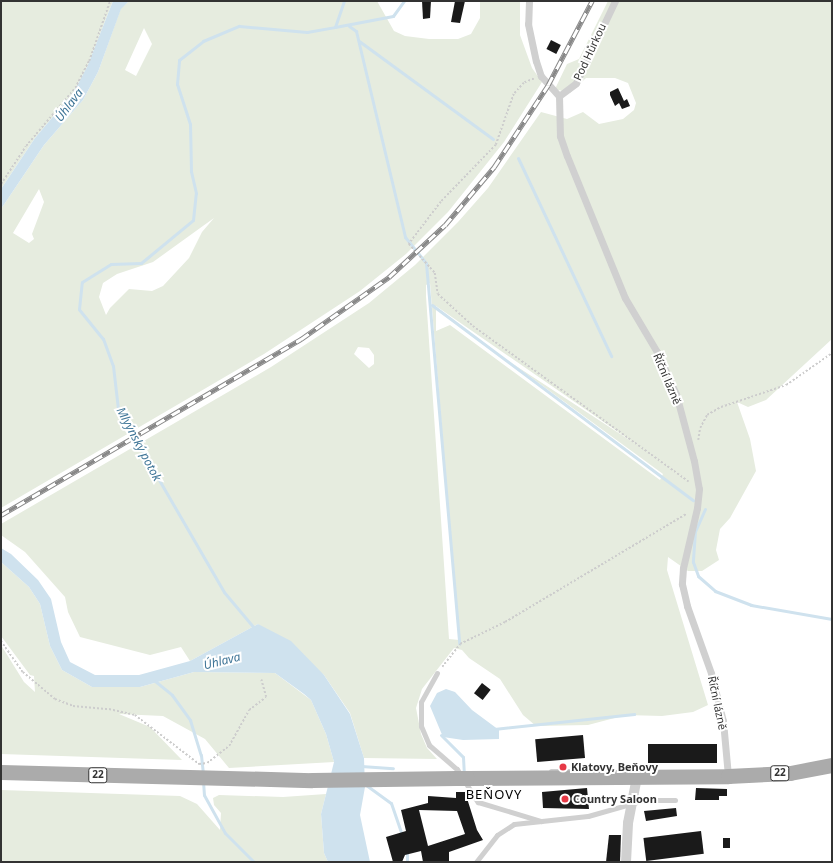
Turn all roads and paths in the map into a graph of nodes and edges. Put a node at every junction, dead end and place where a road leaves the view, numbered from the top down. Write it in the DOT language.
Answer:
graph roads {
  1 [pos="110,1"];
  2 [pos="529,1"];
  3 [pos="615,1"];
  4 [pos="541,76"];
  5 [pos="559,96"];
  6 [pos="1,184"];
  7 [pos="832,353"];
  8 [pos="698,441"];
  9 [pos="698,490"];
  10 [pos="697,508"];
  11 [pos="1,641"];
  12 [pos="437,673"];
  13 [pos="261,680"];
  14 [pos="832,765"];
  15 [pos="1,772"];
  16 [pos="204,772"];
  17 [pos="728,776"];
  18 [pos="631,777"];
  19 [pos="505,778"];
  20 [pos="554,784"];
  21 [pos="534,785"];
  22 [pos="675,800"];
  23 [pos="632,805"];
  24 [pos="541,821"];
  25 [pos="476,862"];
  26 [pos="626,862"];
  1 -- 6 [label="path"];
  2 -- 4 [label="street"];
  3 -- 5 [label="street, Pod Hůrkou"];
  4 -- 5 [label="street"];
  4 -- 9 [label="path"];
  5 -- 9 [label="street, Říční lázně"];
  7 -- 8 [label="path"];
  9 -- 10 [label="street, Říční lázně"];
  10 -- 12 [label="path"];
  10 -- 17 [label="street, Říční lázně"];
  11 -- 16 [label="path"];
  12 -- 24 [label="lane"];
  13 -- 16 [label="path"];
  14 -- 17 [label="main road, 22"];
  15 -- 16 [label="main road, 22"];
  16 -- 19 [label="main road, 22"];
  17 -- 18 [label="main road, 22"];
  18 -- 19 [label="main road, 22"];
  18 -- 20 [label="lane"];
  18 -- 23 [label="street"];
  19 -- 21 [label="lane"];
  22 -- 23 [label="lane"];
  23 -- 24 [label="lane"];
  23 -- 26 [label="street"];
  24 -- 25 [label="lane"];
}
